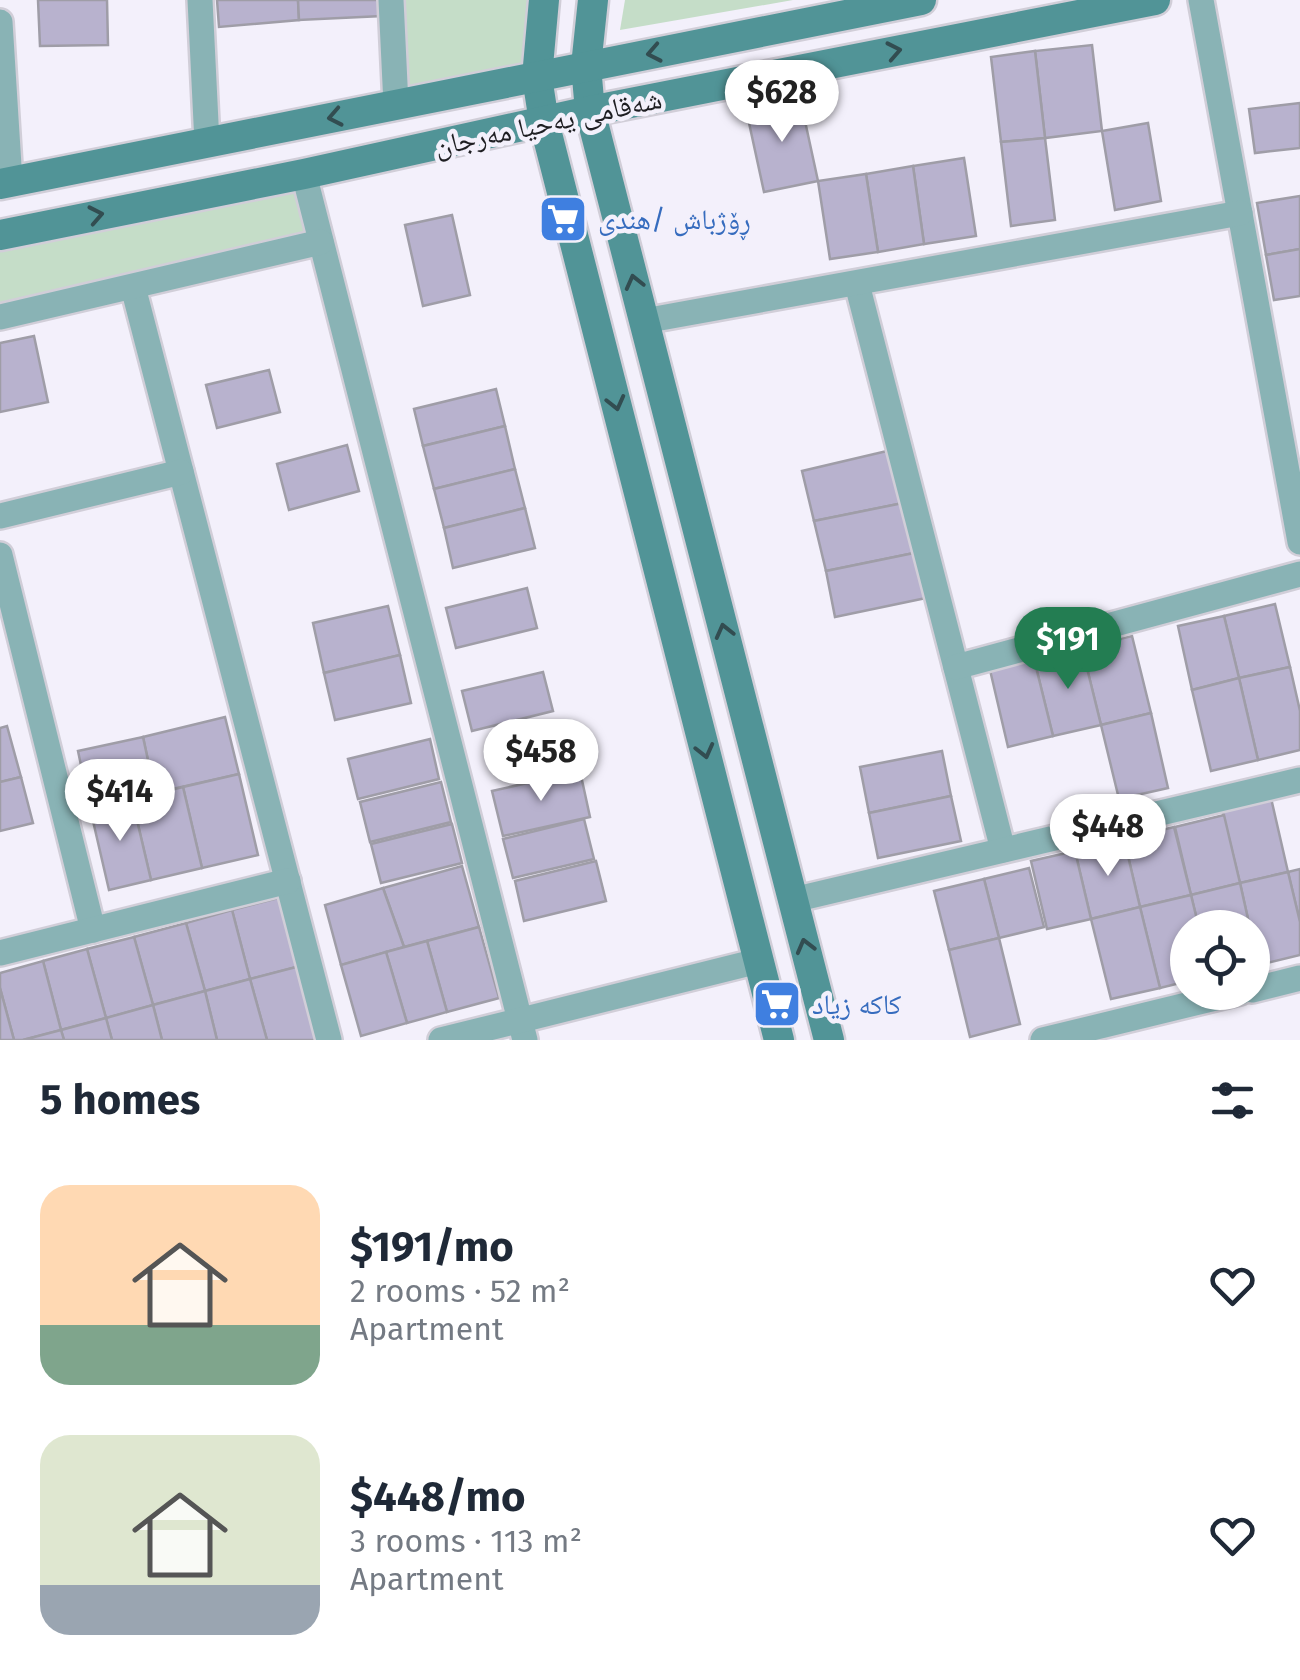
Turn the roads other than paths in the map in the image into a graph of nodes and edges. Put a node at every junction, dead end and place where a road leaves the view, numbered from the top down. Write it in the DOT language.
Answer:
graph roads {
  1 [pos="200,0"];
  2 [pos="391,0"];
  3 [pos="593,0"];
  4 [pos="921,0"];
  5 [pos="1155,0"];
  6 [pos="1201,0"];
  7 [pos="849,7"];
  8 [pos="542,15"];
  9 [pos="0,22"];
  10 [pos="589,35"];
  11 [pos="586,66"];
  12 [pos="536,76"];
  13 [pos="396,105"];
  14 [pos="590,111"];
  15 [pos="544,122"];
  16 [pos="208,143"];
  17 [pos="600,148"];
  18 [pos="554,159"];
  19 [pos="304,174"];
  20 [pos="5,183"];
  21 [pos="1240,213"];
  22 [pos="0,235"];
  23 [pos="321,242"];
  24 [pos="858,284"];
  25 [pos="132,288"];
  26 [pos="0,317"];
  27 [pos="644,321"];
  28 [pos="181,472"];
  29 [pos="0,516"];
  30 [pos="1300,542"];
  31 [pos="0,555"];
  32 [pos="1300,574"];
  33 [pos="956,667"];
  34 [pos="1300,780"];
  35 [pos="768,802"];
  36 [pos="721,815"];
  37 [pos="1003,850"];
  38 [pos="288,881"];
  39 [pos="793,900"];
  40 [pos="92,930"];
  41 [pos="0,953"];
  42 [pos="758,961"];
  43 [pos="1300,978"];
  44 [pos="1270,986"];
  45 [pos="1173,1010"];
  46 [pos="522,1030"];
  47 [pos="1072,1037"];
  48 [pos="330,1040"];
  49 [pos="441,1040"];
  50 [pos="779,1040"];
  51 [pos="830,1040"];
  52 [pos="1043,1040"];
  1 -- 16 [label="street"];
  2 -- 13 [label="street"];
  3 -- 10 [label="street"];
  4 -- 7 [label="street, شەقامی یەحیا مەرجان"];
  14 -- 5 [label="street, شەقامی یەحیا مەرجان, one-way"];
  6 -- 21 [label="street"];
  7 -- 11 [label="street, شەقامی یەحیا مەرجان, one-way"];
  8 -- 10 [label="street"];
  8 -- 12 [label="street"];
  9 -- 20 [label="street"];
  10 -- 11 [label="street"];
  11 -- 12 [label="street, شەقامی یەحیا مەرجان"];
  11 -- 14 [label="street"];
  12 -- 13 [label="street, شەقامی یەحیا مەرجان"];
  12 -- 15 [label="street"];
  13 -- 16 [label="street, شەقامی یەحیا مەرجان, one-way"];
  14 -- 15 [label="street, شەقامی یەحیا مەرجان"];
  14 -- 17 [label="street"];
  15 -- 18 [label="street"];
  15 -- 19 [label="street, شەقامی یەحیا مەرجان"];
  16 -- 20 [label="street, شەقامی یەحیا مەرجان"];
  17 -- 18 [label="street"];
  27 -- 17 [label="street, one-way"];
  18 -- 36 [label="street, one-way"];
  22 -- 19 [label="street, شەقامی یەحیا مەرجان, one-way"];
  19 -- 23 [label="street"];
  21 -- 24 [label="street"];
  21 -- 30 [label="street"];
  23 -- 25 [label="street"];
  23 -- 46 [label="street"];
  24 -- 27 [label="street"];
  24 -- 33 [label="street"];
  25 -- 26 [label="street"];
  25 -- 28 [label="street"];
  35 -- 27 [label="street, one-way"];
  28 -- 29 [label="street"];
  28 -- 38 [label="street"];
  31 -- 40 [label="street"];
  32 -- 33 [label="street"];
  33 -- 37 [label="street"];
  34 -- 37 [label="street"];
  35 -- 36 [label="street"];
  35 -- 39 [label="street"];
  36 -- 42 [label="street"];
  37 -- 39 [label="street"];
  38 -- 40 [label="street"];
  38 -- 48 [label="street"];
  51 -- 39 [label="street, one-way"];
  40 -- 41 [label="street"];
  42 -- 46 [label="street"];
  42 -- 50 [label="street"];
  43 -- 44 [label="street"];
  45 -- 47 [label="street"];
  46 -- 49 [label="street"];
  47 -- 52 [label="street"];
}
